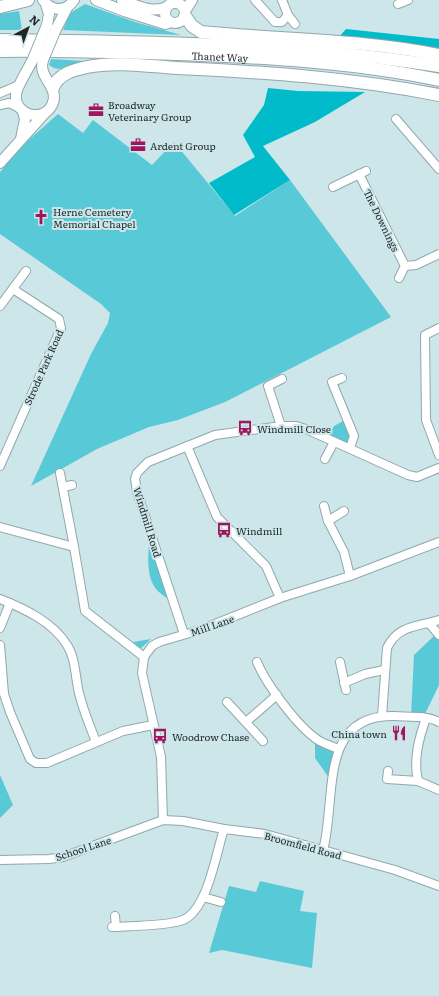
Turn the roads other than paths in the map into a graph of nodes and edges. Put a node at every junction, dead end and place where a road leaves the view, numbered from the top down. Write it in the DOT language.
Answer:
graph roads {
  1 [pos="28,0"];
  2 [pos="96,0"];
  3 [pos="122,0"];
  4 [pos="192,0"];
  5 [pos="256,0"];
  6 [pos="282,0"];
  7 [pos="408,0"];
  8 [pos="45,2"];
  9 [pos="72,2"];
  10 [pos="173,4"];
  11 [pos="398,4"];
  12 [pos="0,7"];
  13 [pos="185,13"];
  14 [pos="288,14"];
  15 [pos="170,22"];
  16 [pos="295,24"];
  17 [pos="51,27"];
  18 [pos="0,40"];
  19 [pos="0,51"];
  20 [pos="439,55"];
  21 [pos="38,59"];
  22 [pos="439,66"];
  23 [pos="237,70"];
  24 [pos="206,77"];
  25 [pos="439,80"];
  26 [pos="21,83"];
  27 [pos="50,84"];
  28 [pos="0,93"];
  29 [pos="439,95"];
  30 [pos="0,105"];
  31 [pos="22,110"];
  32 [pos="46,112"];
  33 [pos="396,118"];
  34 [pos="21,139"];
  35 [pos="0,163"];
  36 [pos="439,169"];
  37 [pos="333,187"];
  38 [pos="439,254"];
  39 [pos="405,266"];
  40 [pos="26,271"];
  41 [pos="399,278"];
  42 [pos="13,289"];
  43 [pos="0,306"];
  44 [pos="439,328"];
  45 [pos="342,378"];
  46 [pos="282,379"];
  47 [pos="281,426"];
  48 [pos="334,442"];
  49 [pos="187,446"];
  50 [pos="350,448"];
  51 [pos="439,455"];
  52 [pos="325,459"];
  53 [pos="0,466"];
  54 [pos="439,468"];
  55 [pos="60,473"];
  56 [pos="72,485"];
  57 [pos="63,487"];
  58 [pos="324,506"];
  59 [pos="344,511"];
  60 [pos="328,521"];
  61 [pos="0,528"];
  62 [pos="439,542"];
  63 [pos="74,548"];
  64 [pos="350,576"];
  65 [pos="280,598"];
  66 [pos="0,599"];
  67 [pos="10,603"];
  68 [pos="439,620"];
  69 [pos="429,623"];
  70 [pos="0,628"];
  71 [pos="184,634"];
  72 [pos="439,635"];
  73 [pos="0,645"];
  74 [pos="144,656"];
  75 [pos="256,662"];
  76 [pos="340,662"];
  77 [pos="384,670"];
  78 [pos="2,695"];
  79 [pos="277,695"];
  80 [pos="227,702"];
  81 [pos="382,716"];
  82 [pos="426,718"];
  83 [pos="246,722"];
  84 [pos="439,722"];
  85 [pos="153,725"];
  86 [pos="263,741"];
  87 [pos="96,742"];
  88 [pos="338,749"];
  89 [pos="388,771"];
  90 [pos="418,781"];
  91 [pos="439,790"];
  92 [pos="163,820"];
  93 [pos="224,829"];
  94 [pos="323,850"];
  95 [pos="0,860"];
  96 [pos="439,886"];
  97 [pos="203,897"];
  98 [pos="221,902"];
  99 [pos="115,916"];
  1 -- 12 [label="highway"];
  2 -- 15 [label="main road"];
  3 -- 10 [label="main road"];
  4 -- 13 [label="main road"];
  5 -- 14 [label="street"];
  6 -- 14 [label="street"];
  7 -- 11 [label="street"];
  8 -- 9 [label="main road"];
  8 -- 17 [label="main road"];
  9 -- 17 [label="main road"];
  10 -- 13 [label="main road"];
  10 -- 15 [label="main road"];
  13 -- 15 [label="main road"];
  13 -- 20 [label="highway"];
  14 -- 16 [label="street"];
  17 -- 21 [label="main road, bridge"];
  18 -- 22 [label="highway, Thanet Way"];
  19 -- 25 [label="highway, Thanet Way"];
  21 -- 26 [label="main road"];
  21 -- 27 [label="main road"];
  23 -- 24 [label="highway"];
  23 -- 27 [label="highway"];
  23 -- 29 [label="highway"];
  26 -- 28 [label="street"];
  26 -- 31 [label="main road"];
  27 -- 32 [label="main road"];
  30 -- 31 [label="street"];
  31 -- 32 [label="main road"];
  31 -- 34 [label="main road"];
  32 -- 34 [label="main road"];
  33 -- 36 [label="street"];
  34 -- 35 [label="main road"];
  37 -- 39 [label="street, The Downings"];
  38 -- 39 [label="street"];
  39 -- 41 [label="street"];
  40 -- 42 [label="street"];
  42 -- 43 [label="street"];
  42 -- 53 [label="street, Strode Park Road"];
  44 -- 51 [label="street"];
  45 -- 50 [label="street"];
  46 -- 47 [label="street"];
  47 -- 48 [label="street, Windmill Road"];
  47 -- 49 [label="street, Windmill Road"];
  48 -- 50 [label="street, Windmill Road"];
  48 -- 52 [label="street"];
  49 -- 65 [label="street"];
  49 -- 71 [label="street, Windmill Road"];
  50 -- 54 [label="street, Windmill Road"];
  55 -- 57 [label="street"];
  56 -- 57 [label="street"];
  57 -- 63 [label="street"];
  58 -- 60 [label="street"];
  59 -- 60 [label="street"];
  60 -- 64 [label="street"];
  61 -- 63 [label="street"];
  62 -- 64 [label="street, Mill Lane"];
  63 -- 74 [label="street"];
  64 -- 65 [label="street, Mill Lane"];
  65 -- 71 [label="street, Mill Lane"];
  66 -- 67 [label="street"];
  67 -- 70 [label="street"];
  67 -- 87 [label="street"];
  68 -- 69 [label="street"];
  69 -- 72 [label="street"];
  69 -- 77 [label="street"];
  71 -- 74 [label="street, Mill Lane"];
  73 -- 78 [label="street"];
  74 -- 85 [label="street"];
  75 -- 79 [label="street"];
  76 -- 77 [label="street"];
  77 -- 81 [label="street"];
  78 -- 87 [label="street"];
  79 -- 83 [label="street"];
  79 -- 88 [label="street"];
  80 -- 83 [label="street"];
  81 -- 82 [label="street"];
  81 -- 88 [label="street"];
  82 -- 84 [label="street"];
  82 -- 90 [label="street"];
  83 -- 86 [label="street"];
  85 -- 87 [label="street"];
  85 -- 92 [label="street"];
  88 -- 94 [label="street"];
  89 -- 90 [label="street"];
  90 -- 91 [label="street"];
  92 -- 93 [label="street, Broomfield Road"];
  92 -- 95 [label="street, School Lane"];
  93 -- 94 [label="street, Broomfield Road"];
  93 -- 97 [label="street"];
  94 -- 96 [label="street, Broomfield Road"];
  97 -- 98 [label="street"];
  97 -- 99 [label="street"];
}
